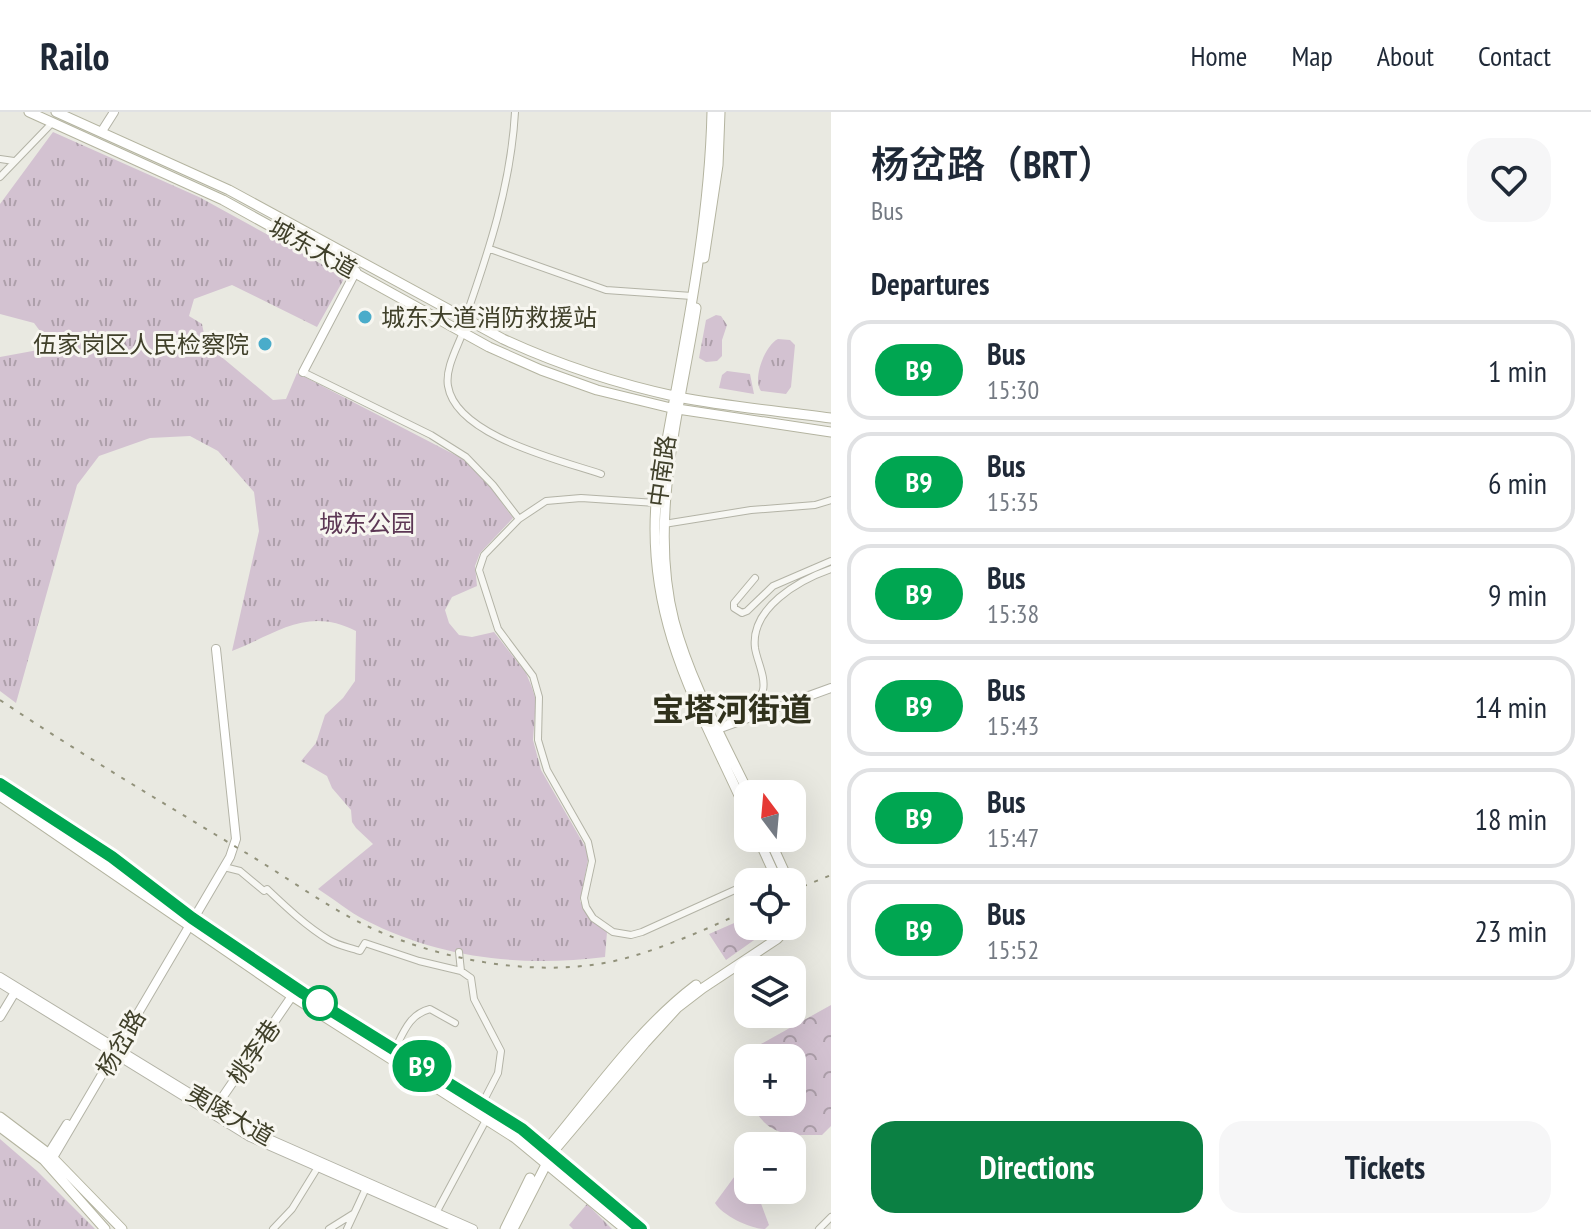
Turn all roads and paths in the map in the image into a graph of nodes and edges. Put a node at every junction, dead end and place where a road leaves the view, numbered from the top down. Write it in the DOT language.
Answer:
graph roads {
  1 [pos="29,112"];
  2 [pos="114,112"];
  3 [pos="515,112"];
  4 [pos="712,112"];
  5 [pos="720,112"];
  6 [pos="54,117"];
  7 [pos="102,131"];
  8 [pos="0,159"];
  9 [pos="14,161"];
  10 [pos="0,177"];
  11 [pos="490,249"];
  12 [pos="356,271"];
  13 [pos="692,296"];
  14 [pos="465,319"];
  15 [pos="463,332"];
  16 [pos="303,372"];
  17 [pos="677,396"];
  18 [pos="675,409"];
  19 [pos="831,418"];
  20 [pos="831,432"];
  21 [pos="601,474"];
  22 [pos="831,500"];
  23 [pos="656,503"];
  24 [pos="519,519"];
  25 [pos="664,524"];
  26 [pos="831,561"];
  27 [pos="831,569"];
  28 [pos="755,578"];
  29 [pos="216,649"];
  30 [pos="831,691"];
  31 [pos="715,732"];
  32 [pos="734,780"];
  33 [pos="741,780"];
  34 [pos="0,784"];
  35 [pos="1,798"];
  36 [pos="224,867"];
  37 [pos="734,890"];
  38 [pos="189,923"];
  39 [pos="765,940"];
  40 [pos="776,940"];
  41 [pos="459,952"];
  42 [pos="461,971"];
  43 [pos="0,977"];
  44 [pos="0,983"];
  45 [pos="15,992"];
  46 [pos="292,996"];
  47 [pos="0,1017"];
  48 [pos="455,1023"];
  49 [pos="115,1049"];
  50 [pos="395,1049"];
  51 [pos="482,1104"];
  52 [pos="215,1108"];
  53 [pos="0,1117"];
  54 [pos="486,1120"];
  55 [pos="0,1127"];
  56 [pos="546,1156"];
  57 [pos="49,1160"];
  58 [pos="318,1167"];
  59 [pos="366,1188"];
  60 [pos="436,1213"];
  61 [pos="354,1214"];
  62 [pos="831,1217"];
  63 [pos="453,1228"];
  64 [pos="105,1229"];
  65 [pos="122,1229"];
  66 [pos="273,1229"];
  67 [pos="329,1229"];
  68 [pos="347,1229"];
  69 [pos="473,1229"];
  70 [pos="505,1229"];
  71 [pos="513,1229"];
  72 [pos="625,1229"];
  73 [pos="641,1229"];
  74 [pos="819,1229"];
  1 -- 6 [label="main road, 城东大道"];
  2 -- 7 [label="main road"];
  3 -- 11 [label="street"];
  4 -- 13 [label="main road, 中南路"];
  5 -- 17 [label="main road, 中南路"];
  6 -- 7 [label="main road, 城东大道"];
  6 -- 9 [label="street"];
  6 -- 12 [label="main road, 城东大道"];
  7 -- 14 [label="main road, 城东大道"];
  8 -- 9 [label="street"];
  9 -- 10 [label="street"];
  11 -- 13 [label="street"];
  11 -- 14 [label="street"];
  12 -- 15 [label="main road, 城东大道"];
  12 -- 16 [label="main road"];
  13 -- 17 [label="main road, 中南路"];
  14 -- 17 [label="main road, 城东大道"];
  15 -- 18 [label="main road, 城东大道"];
  15 -- 21 [label="street"];
  16 -- 24 [label="street"];
  17 -- 18 [label="main road, 中南路"];
  17 -- 19 [label="main road, 城东大道"];
  18 -- 20 [label="main road, 城东大道"];
  18 -- 23 [label="main road, 中南路"];
  18 -- 25 [label="main road, 中南路"];
  22 -- 25 [label="street"];
  23 -- 24 [label="street"];
  23 -- 31 [label="main road, 中南路"];
  24 -- 37 [label="street"];
  25 -- 31 [label="main road, 中南路"];
  26 -- 28 [label="street"];
  27 -- 31 [label="street"];
  29 -- 36 [label="main road, 杨岔路"];
  30 -- 31 [label="main road"];
  31 -- 32 [label="main road, 中南路"];
  31 -- 33 [label="main road, 中南路"];
  34 -- 38 [label="main road"];
  35 -- 38 [label="main road"];
  36 -- 38 [label="main road, 杨岔路"];
  36 -- 42 [label="street"];
  38 -- 46 [label="main road"];
  38 -- 49 [label="main road, 杨岔路"];
  38 -- 50 [label="main road"];
  39 -- 56 [label="main road"];
  40 -- 56 [label="main road"];
  41 -- 42 [label="street"];
  42 -- 51 [label="street"];
  43 -- 49 [label="main road, 夷陵大道"];
  44 -- 45 [label="main road, 夷陵大道"];
  45 -- 47 [label="main road"];
  45 -- 49 [label="main road, 夷陵大道"];
  46 -- 52 [label="main road, 桃李巷"];
  46 -- 54 [label="main road"];
  48 -- 50 [label="street"];
  49 -- 52 [label="main road, 夷陵大道"];
  49 -- 57 [label="main road, 杨岔路"];
  49 -- 58 [label="main road, 夷陵大道"];
  50 -- 51 [label="main road"];
  51 -- 56 [label="main road"];
  52 -- 60 [label="main road, 夷陵大道"];
  53 -- 57 [label="main road"];
  54 -- 56 [label="main road"];
  54 -- 60 [label="street"];
  55 -- 57 [label="main road"];
  56 -- 70 [label="main road"];
  56 -- 71 [label="main road"];
  56 -- 72 [label="main road"];
  56 -- 73 [label="main road"];
  57 -- 64 [label="main road"];
  57 -- 65 [label="main road"];
  58 -- 59 [label="main road, 夷陵大道"];
  58 -- 66 [label="street"];
  59 -- 61 [label="street"];
  59 -- 63 [label="main road, 夷陵大道"];
  60 -- 69 [label="main road, 夷陵大道"];
  61 -- 67 [label="street"];
  61 -- 68 [label="street"];
  62 -- 74 [label="street"];
}
